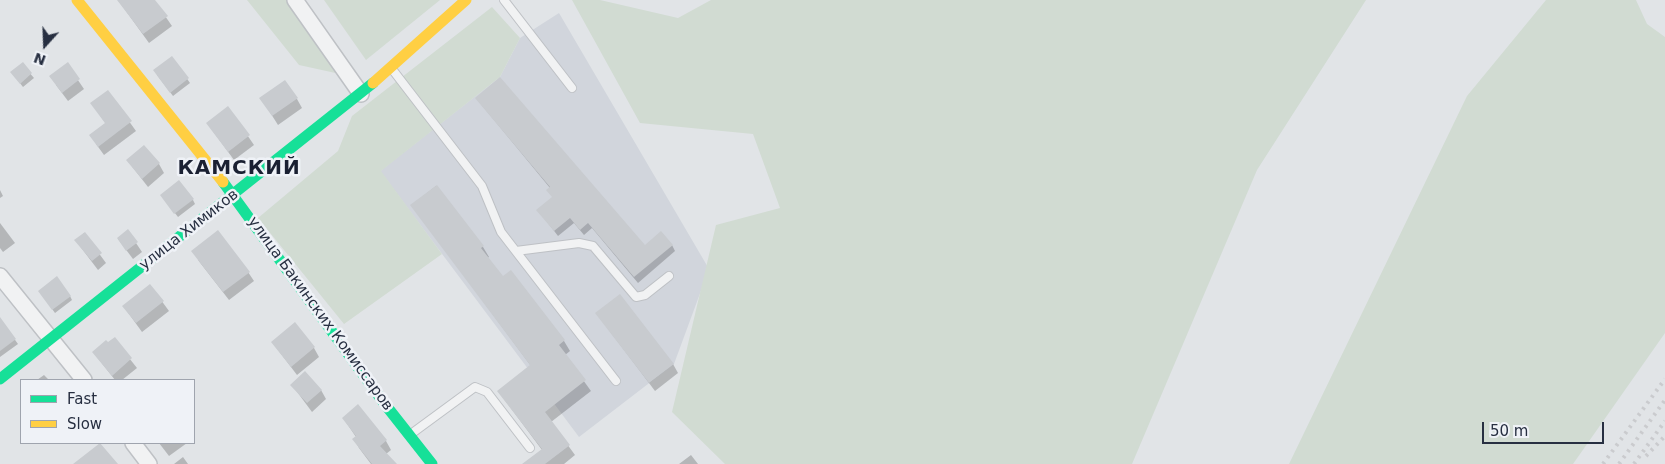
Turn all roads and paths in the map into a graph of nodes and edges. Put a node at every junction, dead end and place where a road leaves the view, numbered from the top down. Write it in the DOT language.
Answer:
graph roads {
  1 [pos="77,0"];
  2 [pos="295,0"];
  3 [pos="466,0"];
  4 [pos="504,0"];
  5 [pos="391,67"];
  6 [pos="572,88"];
  7 [pos="361,94"];
  8 [pos="234,195"];
  9 [pos="516,252"];
  10 [pos="0,276"];
  11 [pos="669,276"];
  12 [pos="52,339"];
  13 [pos="0,379"];
  14 [pos="83,379"];
  15 [pos="616,381"];
  16 [pos="410,436"];
  17 [pos="134,444"];
  18 [pos="530,448"];
  19 [pos="149,464"];
  20 [pos="432,464"];
  1 -- 8 [label="street, улица Бакинских Комиссаров"];
  2 -- 7 [label="street"];
  3 -- 5 [label="street, улица Химиков"];
  4 -- 6 [label="lane"];
  5 -- 7 [label="street, улица Химиков"];
  5 -- 9 [label="lane"];
  7 -- 8 [label="street, улица Химиков"];
  8 -- 12 [label="street, улица Химиков"];
  8 -- 16 [label="street, улица Бакинских Комиссаров"];
  9 -- 11 [label="lane"];
  9 -- 15 [label="lane"];
  10 -- 12 [label="street"];
  12 -- 13 [label="street, улица Химиков"];
  12 -- 14 [label="street"];
  16 -- 18 [label="lane"];
  16 -- 20 [label="street, улица Бакинских Комиссаров"];
  17 -- 19 [label="street"];
}
